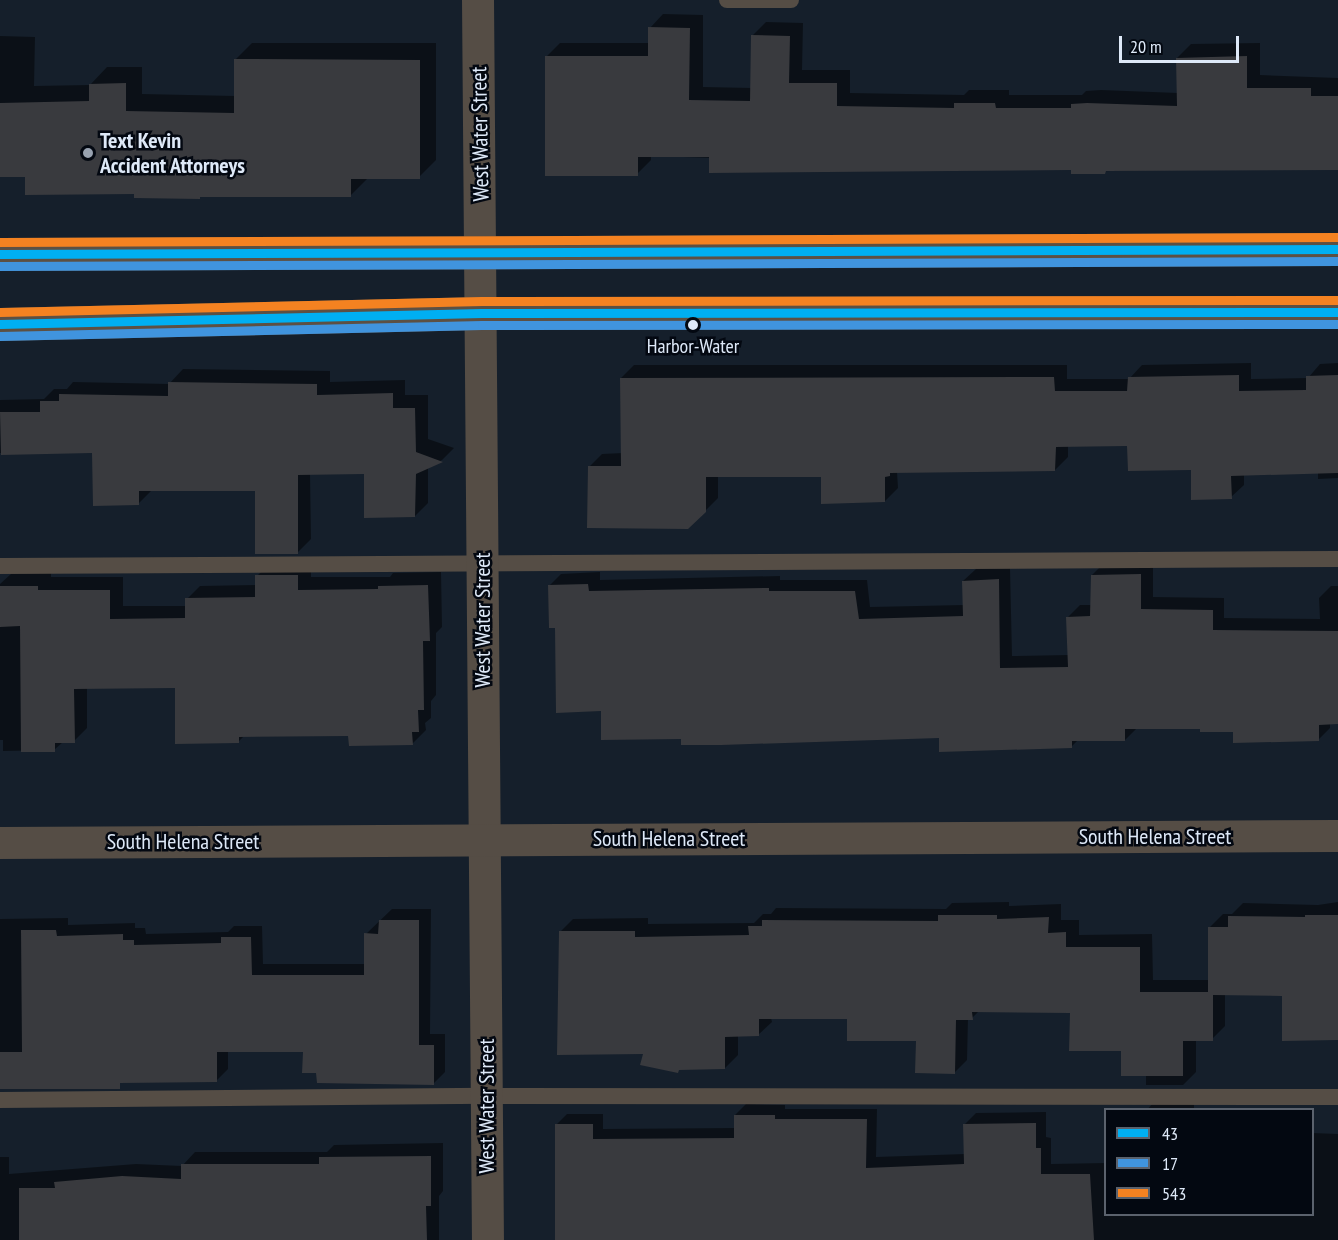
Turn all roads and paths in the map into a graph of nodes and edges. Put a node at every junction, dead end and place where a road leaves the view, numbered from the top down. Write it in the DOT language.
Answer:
graph roads {
  1 [pos="478,0"];
  2 [pos="727,0"];
  3 [pos="791,0"];
  4 [pos="1338,249"];
  5 [pos="482,251"];
  6 [pos="0,254"];
  7 [pos="1338,312"];
  8 [pos="482,313"];
  9 [pos="0,324"];
  10 [pos="1338,559"];
  11 [pos="483,563"];
  12 [pos="0,566"];
  13 [pos="1338,836"];
  14 [pos="485,840"];
  15 [pos="0,843"];
  16 [pos="488,1096"];
  17 [pos="1338,1097"];
  18 [pos="0,1100"];
  19 [pos="488,1240"];
  1 -- 5 [label="street, West Water Street"];
  2 -- 3 [label="lane"];
  4 -- 5 [label="main road"];
  5 -- 6 [label="main road"];
  5 -- 8 [label="street, West Water Street"];
  7 -- 8 [label="main road"];
  8 -- 9 [label="main road"];
  8 -- 11 [label="street, West Water Street"];
  10 -- 11 [label="lane"];
  11 -- 12 [label="lane"];
  11 -- 14 [label="street, West Water Street"];
  13 -- 14 [label="street, South Helena Street"];
  14 -- 15 [label="street, South Helena Street"];
  14 -- 16 [label="street, West Water Street"];
  16 -- 17 [label="lane"];
  16 -- 18 [label="lane"];
  16 -- 19 [label="street, West Water Street"];
}
